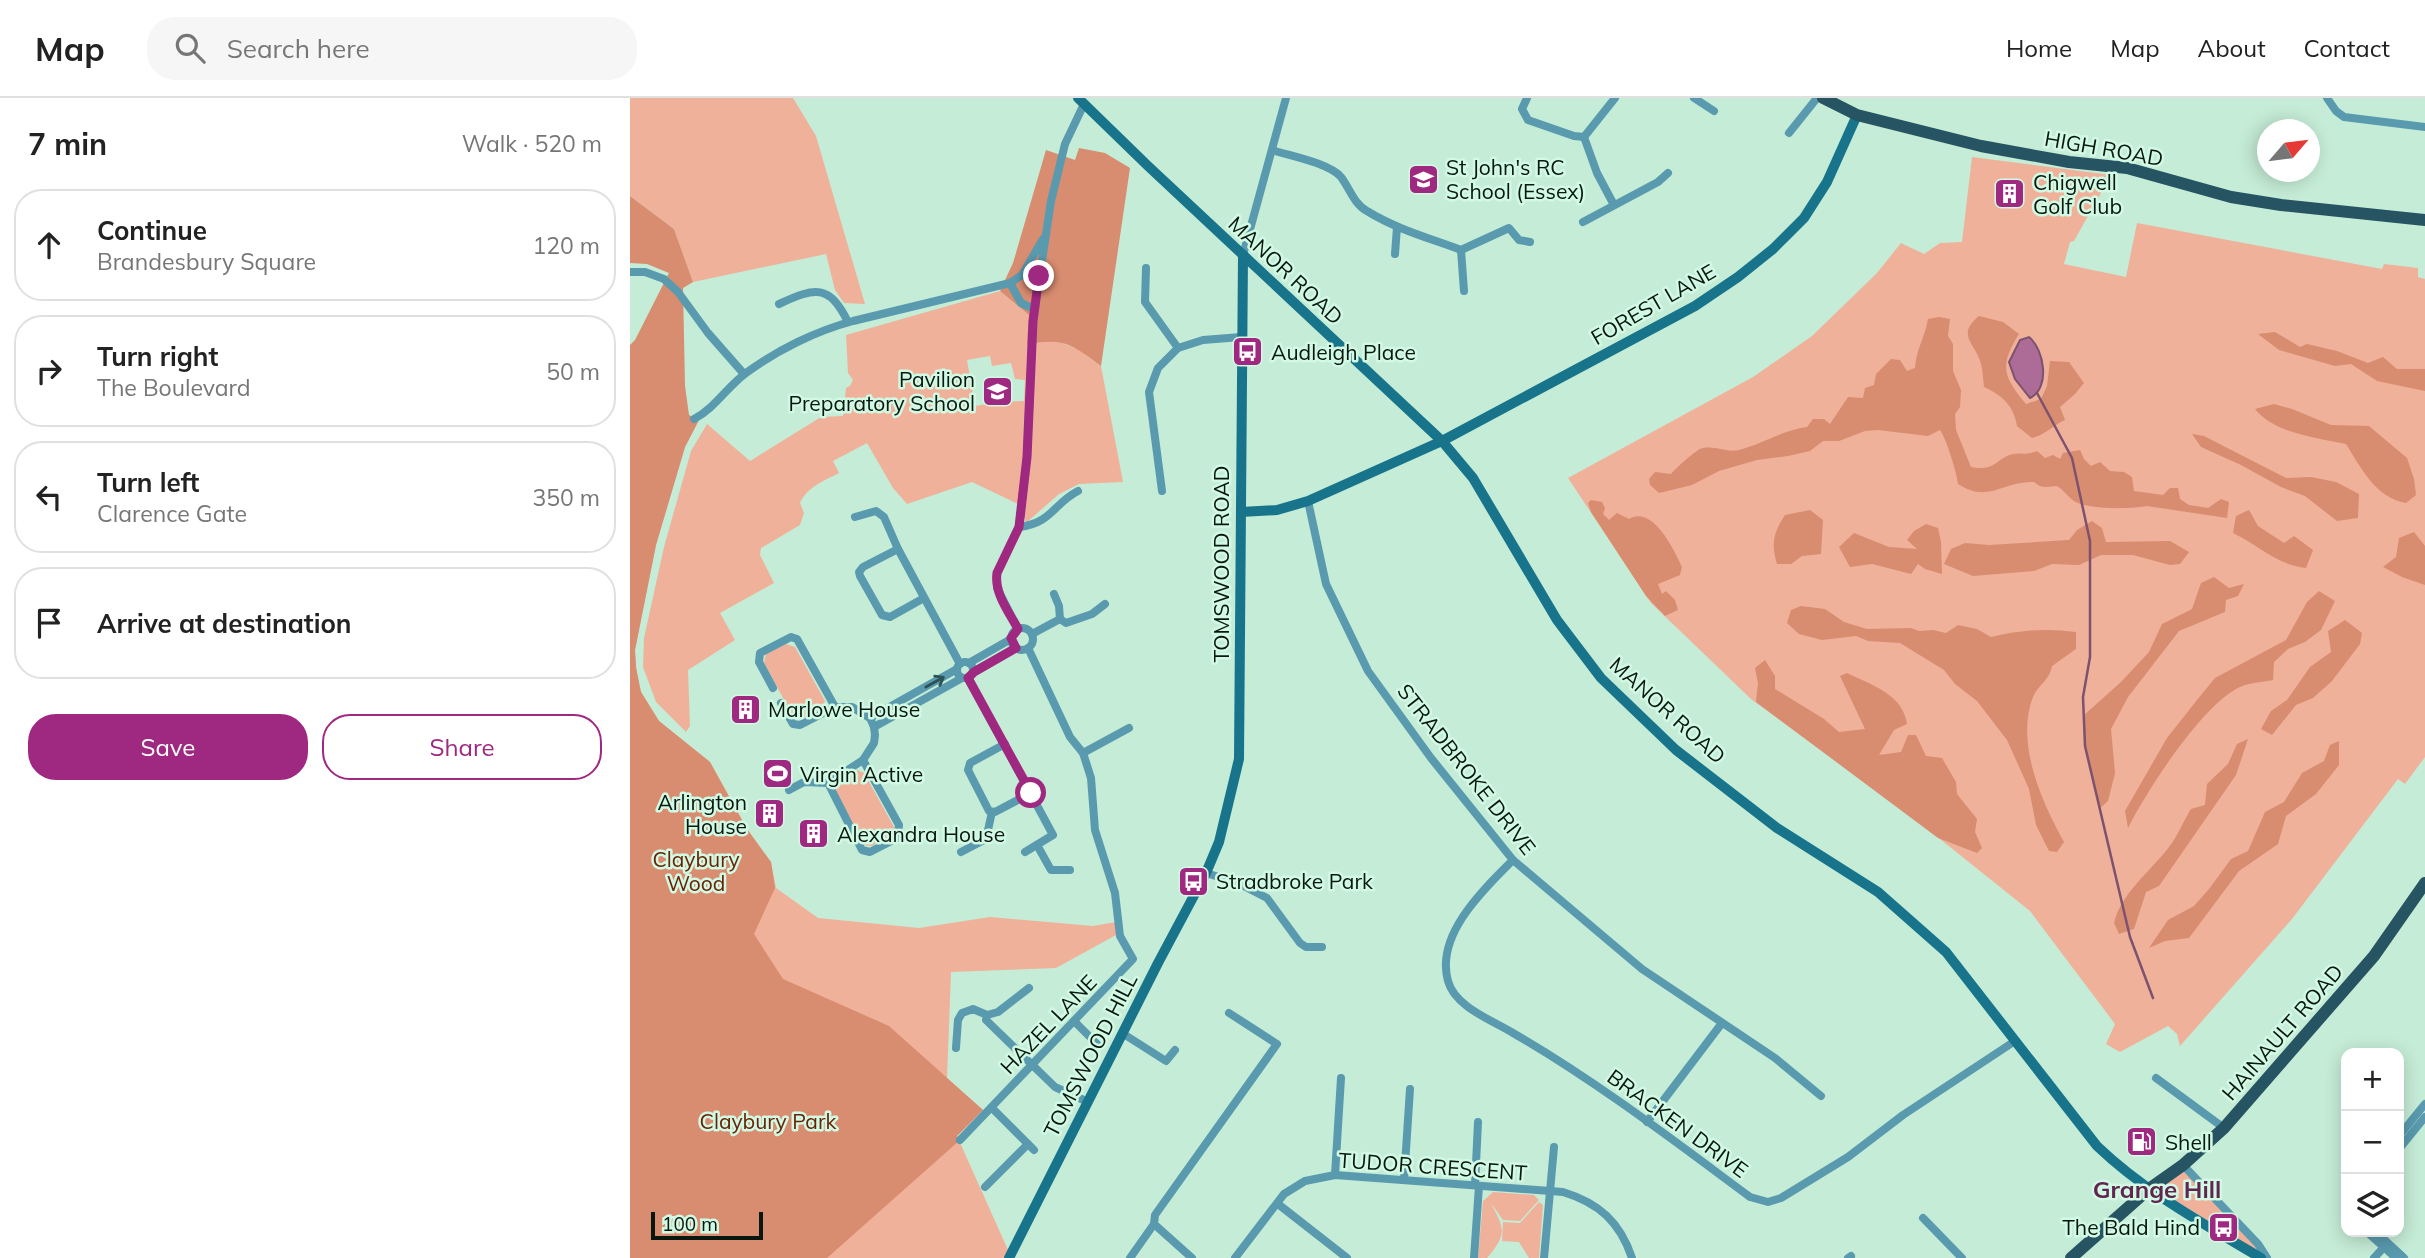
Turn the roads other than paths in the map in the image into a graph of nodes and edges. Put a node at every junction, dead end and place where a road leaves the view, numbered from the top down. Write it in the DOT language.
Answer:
graph roads {
  1 [pos="1286,98"];
  2 [pos="1527,98"];
  3 [pos="1615,98"];
  4 [pos="1695,98"];
  5 [pos="1817,98"];
  6 [pos="1823,98"];
  7 [pos="2327,98"];
  8 [pos="1081,101"];
  9 [pos="1714,111"];
  10 [pos="1857,115"];
  11 [pos="2425,127"];
  12 [pos="1789,133"];
  13 [pos="1584,137"];
  14 [pos="1272,150"];
  15 [pos="1668,173"];
  16 [pos="1614,205"];
  17 [pos="2425,219"];
  18 [pos="1583,222"];
  19 [pos="1397,227"];
  20 [pos="1046,233"];
  21 [pos="1530,242"];
  22 [pos="1461,250"];
  23 [pos="1395,254"];
  24 [pos="1242,255"];
  25 [pos="1146,268"];
  26 [pos="630,272"];
  27 [pos="1022,275"];
  28 [pos="1039,276"];
  29 [pos="1010,283"];
  30 [pos="1464,291"];
  31 [pos="779,304"];
  32 [pos="1034,309"];
  33 [pos="848,322"];
  34 [pos="1241,337"];
  35 [pos="1178,348"];
  36 [pos="744,374"];
  37 [pos="694,419"];
  38 [pos="1442,441"];
  39 [pos="1078,491"];
  40 [pos="1162,491"];
  41 [pos="1308,501"];
  42 [pos="1241,512"];
  43 [pos="855,517"];
  44 [pos="1019,527"];
  45 [pos="898,549"];
  46 [pos="1054,594"];
  47 [pos="925,597"];
  48 [pos="1105,604"];
  49 [pos="1060,619"];
  50 [pos="1018,629"];
  51 [pos="1032,634"];
  52 [pos="1011,639"];
  53 [pos="1016,648"];
  54 [pos="1028,648"];
  55 [pos="962,665"];
  56 [pos="968,676"];
  57 [pos="773,688"];
  58 [pos="781,703"];
  59 [pos="835,707"];
  60 [pos="870,718"];
  61 [pos="874,727"];
  62 [pos="1129,728"];
  63 [pos="1005,744"];
  64 [pos="1083,753"];
  65 [pos="863,760"];
  66 [pos="828,783"];
  67 [pos="789,790"];
  68 [pos="1031,793"];
  69 [pos="992,812"];
  70 [pos="1037,845"];
  71 [pos="961,852"];
  72 [pos="1026,852"];
  73 [pos="1513,860"];
  74 [pos="1070,870"];
  75 [pos="1206,871"];
  76 [pos="2425,883"];
  77 [pos="1322,947"];
  78 [pos="1029,988"];
  79 [pos="1228,1013"];
  80 [pos="986,1018"];
  81 [pos="1074,1021"];
  82 [pos="1722,1023"];
  83 [pos="1122,1033"];
  84 [pos="2015,1041"];
  85 [pos="1098,1045"];
  86 [pos="956,1048"];
  87 [pos="1175,1050"];
  88 [pos="1032,1064"];
  89 [pos="1341,1078"];
  90 [pos="2156,1078"];
  91 [pos="1410,1089"];
  92 [pos="1821,1096"];
  93 [pos="1088,1102"];
  94 [pos="2425,1104"];
  95 [pos="992,1108"];
  96 [pos="2425,1117"];
  97 [pos="1478,1122"];
  98 [pos="1647,1122"];
  99 [pos="2413,1125"];
  100 [pos="2224,1128"];
  101 [pos="2404,1132"];
  102 [pos="960,1140"];
  103 [pos="2404,1140"];
  104 [pos="1554,1147"];
  105 [pos="2183,1165"];
  106 [pos="1335,1175"];
  107 [pos="1404,1180"];
  108 [pos="1477,1185"];
  109 [pos="985,1187"];
  110 [pos="2149,1189"];
  111 [pos="1549,1191"];
  112 [pos="1278,1204"];
  113 [pos="1923,1218"];
  114 [pos="1154,1224"];
  115 [pos="2374,1237"];
  116 [pos="2380,1237"];
  117 [pos="2386,1245"];
  118 [pos="2254,1257"];
  119 [pos="1009,1258"];
  120 [pos="1129,1258"];
  121 [pos="1192,1258"];
  122 [pos="1235,1258"];
  123 [pos="1347,1258"];
  124 [pos="1474,1258"];
  125 [pos="1544,1258"];
  126 [pos="1632,1258"];
  127 [pos="1962,1258"];
  128 [pos="2071,1258"];
  129 [pos="2267,1258"];
  130 [pos="2374,1258"];
  131 [pos="2396,1258"];
  132 [pos="2404,1258"];
  1 -- 14 [label="street"];
  2 -- 13 [label="street"];
  3 -- 13 [label="street"];
  4 -- 9 [label="street"];
  5 -- 12 [label="street"];
  6 -- 10 [label="main road, HIGH ROAD"];
  7 -- 11 [label="street"];
  8 -- 20 [label="street"];
  8 -- 24 [label="street, MANOR ROAD"];
  10 -- 17 [label="main road, HIGH ROAD"];
  10 -- 38 [label="street, FOREST LANE"];
  13 -- 16 [label="street"];
  14 -- 19 [label="street"];
  14 -- 24 [label="street"];
  15 -- 16 [label="street"];
  16 -- 18 [label="street"];
  19 -- 22 [label="street"];
  19 -- 23 [label="street"];
  20 -- 27 [label="street"];
  20 -- 28 [label="street"];
  21 -- 22 [label="street"];
  22 -- 30 [label="street"];
  24 -- 34 [label="street, TOMSWOOD ROAD"];
  24 -- 38 [label="street, MANOR ROAD"];
  25 -- 35 [label="street"];
  26 -- 36 [label="street"];
  27 -- 28 [label="street"];
  27 -- 29 [label="street"];
  28 -- 32 [label="street"];
  29 -- 32 [label="street"];
  29 -- 33 [label="street"];
  31 -- 33 [label="street"];
  32 -- 44 [label="street"];
  33 -- 36 [label="street"];
  34 -- 35 [label="street"];
  34 -- 42 [label="street, TOMSWOOD ROAD"];
  35 -- 40 [label="street"];
  36 -- 37 [label="street"];
  38 -- 41 [label="street, FOREST LANE"];
  38 -- 84 [label="street, MANOR ROAD"];
  39 -- 44 [label="street"];
  41 -- 42 [label="street, FOREST LANE"];
  41 -- 73 [label="street, STRADBROKE DRIVE"];
  42 -- 75 [label="street, TOMSWOOD ROAD"];
  43 -- 45 [label="street"];
  44 -- 50 [label="street"];
  45 -- 47 [label="street"];
  45 -- 47 [label="street"];
  46 -- 49 [label="street"];
  47 -- 55 [label="street"];
  48 -- 49 [label="street"];
  49 -- 51 [label="street"];
  50 -- 51 [label="street"];
  50 -- 52 [label="street"];
  51 -- 54 [label="street"];
  52 -- 53 [label="street"];
  52 -- 55 [label="street"];
  53 -- 54 [label="street"];
  53 -- 56 [label="street"];
  54 -- 64 [label="street"];
  55 -- 56 [label="street"];
  55 -- 56 [label="street"];
  60 -- 55 [label="street, one-way"];
  56 -- 61 [label="street"];
  56 -- 63 [label="street"];
  57 -- 59 [label="street"];
  58 -- 59 [label="street"];
  59 -- 60 [label="street"];
  60 -- 61 [label="street"];
  61 -- 65 [label="street"];
  62 -- 64 [label="street"];
  63 -- 68 [label="street"];
  63 -- 69 [label="street"];
  64 -- 81 [label="street, HAZEL LANE"];
  65 -- 66 [label="street"];
  65 -- 66 [label="street"];
  66 -- 67 [label="street"];
  68 -- 69 [label="street"];
  68 -- 70 [label="street"];
  69 -- 71 [label="street"];
  70 -- 72 [label="street"];
  70 -- 74 [label="street"];
  73 -- 82 [label="street, STRADBROKE DRIVE"];
  73 -- 98 [label="street, BRACKEN DRIVE"];
  75 -- 77 [label="street"];
  75 -- 83 [label="street, TOMSWOOD HILL"];
  76 -- 100 [label="main road, HAINAULT ROAD"];
  78 -- 80 [label="street"];
  79 -- 114 [label="street"];
  80 -- 86 [label="street"];
  80 -- 88 [label="street"];
  81 -- 85 [label="street"];
  81 -- 88 [label="street, HAZEL LANE"];
  82 -- 92 [label="street, STRADBROKE DRIVE"];
  82 -- 98 [label="street"];
  83 -- 87 [label="street"];
  83 -- 93 [label="street, TOMSWOOD HILL"];
  84 -- 98 [label="street, BRACKEN DRIVE"];
  84 -- 110 [label="street, MANOR ROAD"];
  88 -- 93 [label="street"];
  88 -- 95 [label="street, HAZEL LANE"];
  89 -- 106 [label="street"];
  90 -- 100 [label="street"];
  91 -- 107 [label="street"];
  93 -- 119 [label="street, TOMSWOOD HILL"];
  94 -- 99 [label="street"];
  95 -- 102 [label="street, HAZEL LANE"];
  95 -- 109 [label="street"];
  96 -- 99 [label="street"];
  97 -- 108 [label="street"];
  99 -- 101 [label="street"];
  99 -- 103 [label="street"];
  100 -- 105 [label="main road, HAINAULT ROAD"];
  104 -- 111 [label="street"];
  105 -- 110 [label="main road, HAINAULT ROAD"];
  105 -- 129 [label="street"];
  106 -- 107 [label="street, TUDOR CRESCENT"];
  106 -- 112 [label="street, TUDOR CRESCENT"];
  107 -- 108 [label="street, TUDOR CRESCENT"];
  108 -- 111 [label="street, TUDOR CRESCENT"];
  108 -- 124 [label="street"];
  110 -- 118 [label="street, MANOR ROAD"];
  110 -- 128 [label="main road, HAINAULT ROAD"];
  111 -- 125 [label="street"];
  111 -- 126 [label="street, TUDOR CRESCENT"];
  112 -- 122 [label="street, TUDOR CRESCENT"];
  112 -- 123 [label="street"];
  113 -- 127 [label="street"];
  114 -- 120 [label="street"];
  114 -- 121 [label="street"];
  115 -- 117 [label="street"];
  116 -- 117 [label="street"];
  117 -- 130 [label="street"];
  117 -- 131 [label="street"];
  117 -- 132 [label="street"];
}
